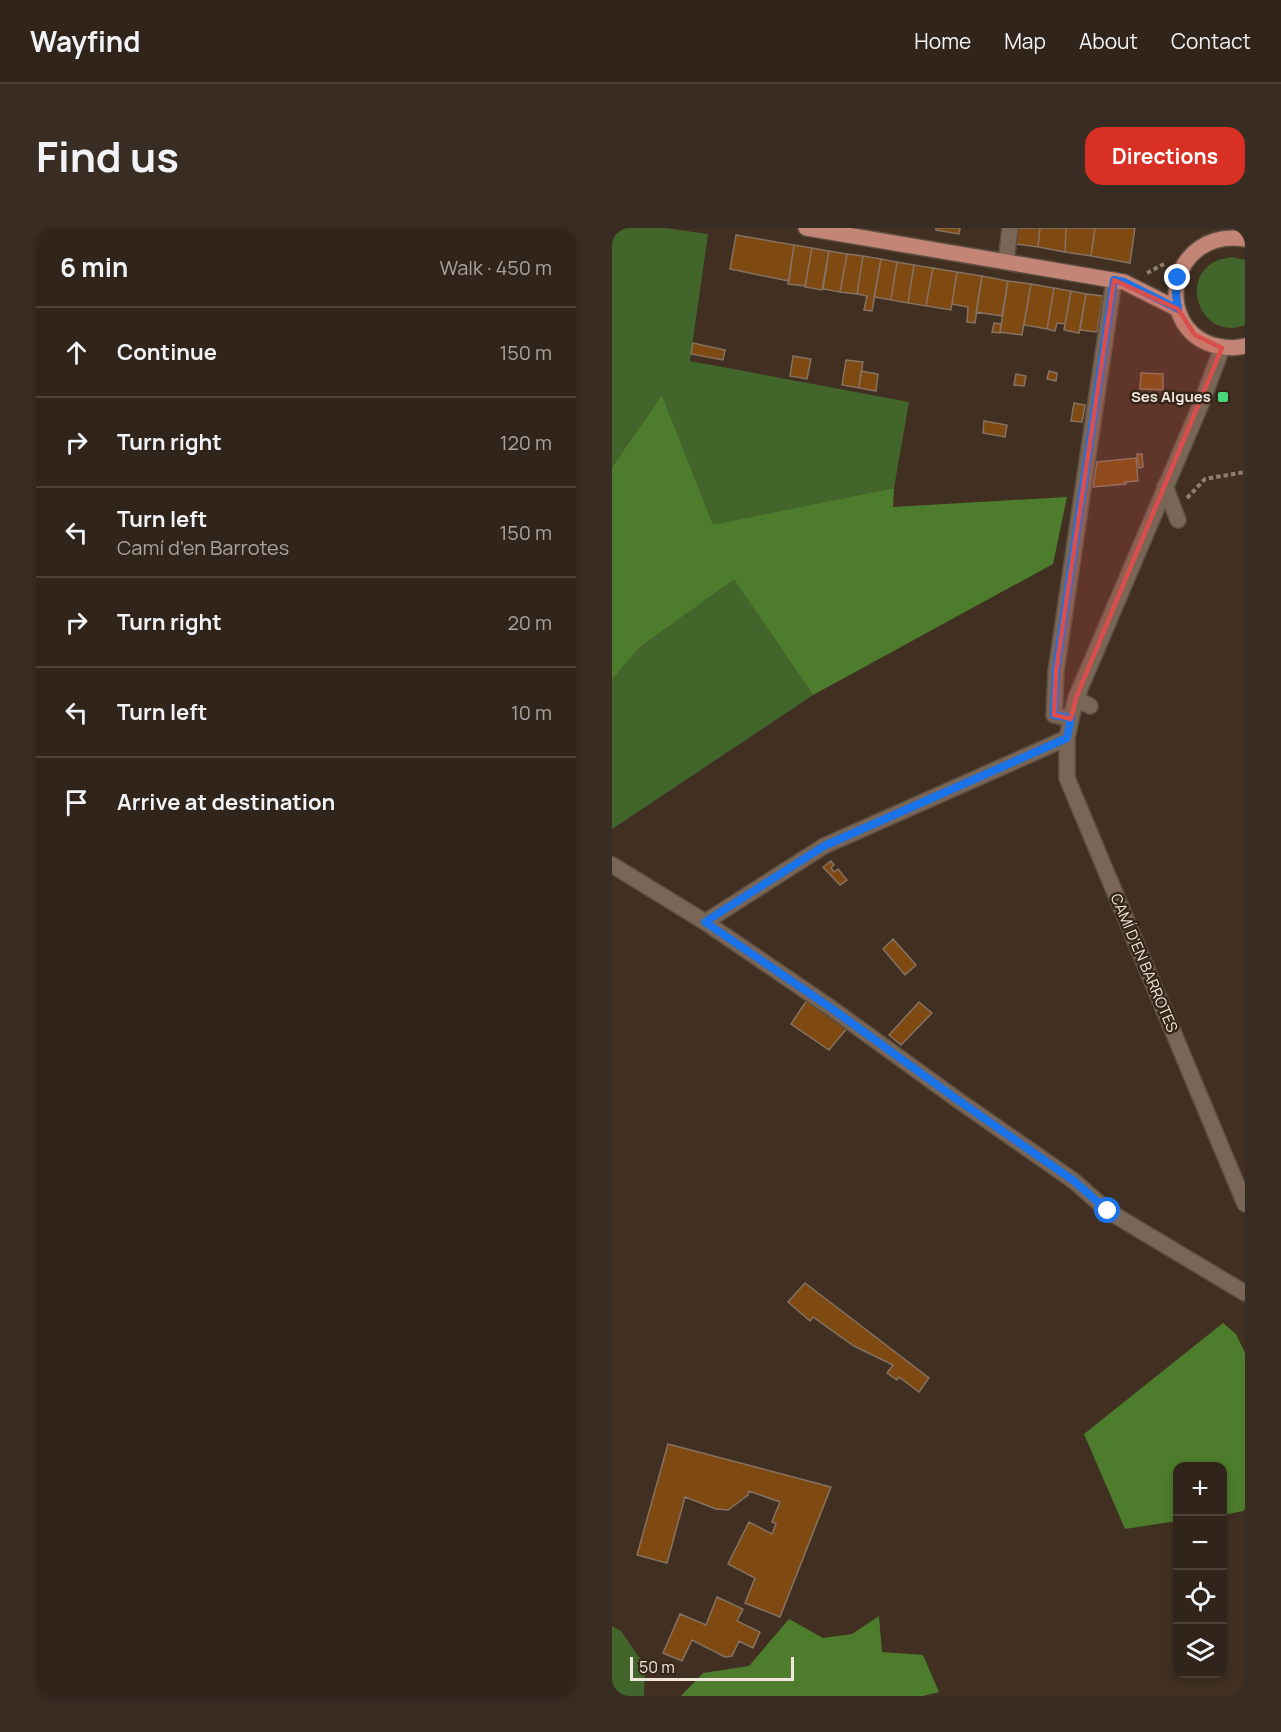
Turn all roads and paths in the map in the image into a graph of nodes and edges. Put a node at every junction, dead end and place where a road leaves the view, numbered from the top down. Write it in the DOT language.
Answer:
graph roads {
  1 [pos="806,228"];
  2 [pos="1010,228"];
  3 [pos="1229,233"];
  4 [pos="1245,239"];
  5 [pos="1006,262"];
  6 [pos="1119,281"];
  7 [pos="1178,309"];
  8 [pos="1245,346"];
  9 [pos="1222,348"];
  10 [pos="1245,472"];
  11 [pos="1165,486"];
  12 [pos="1176,516"];
  13 [pos="1076,698"];
  14 [pos="1090,706"];
  15 [pos="1071,718"];
  16 [pos="1067,738"];
  17 [pos="612,865"];
  18 [pos="705,922"];
  19 [pos="1245,1204"];
  20 [pos="1245,1293"];
  1 -- 5 [label="main road"];
  2 -- 5 [label="street"];
  3 -- 4 [label="main road"];
  3 -- 7 [label="main road"];
  5 -- 6 [label="main road"];
  6 -- 7 [label="main road"];
  6 -- 15 [label="street"];
  7 -- 9 [label="main road"];
  8 -- 9 [label="main road"];
  9 -- 11 [label="street, CAMÍ D'EN BARROTES"];
  10 -- 12 [label="path"];
  11 -- 12 [label="street"];
  11 -- 13 [label="street, CAMÍ D'EN BARROTES"];
  13 -- 14 [label="street"];
  13 -- 15 [label="street, CAMÍ D'EN BARROTES"];
  15 -- 16 [label="street, CAMÍ D'EN BARROTES"];
  16 -- 18 [label="street"];
  16 -- 19 [label="street, CAMÍ D'EN BARROTES"];
  17 -- 18 [label="street"];
  18 -- 20 [label="street"];
}
